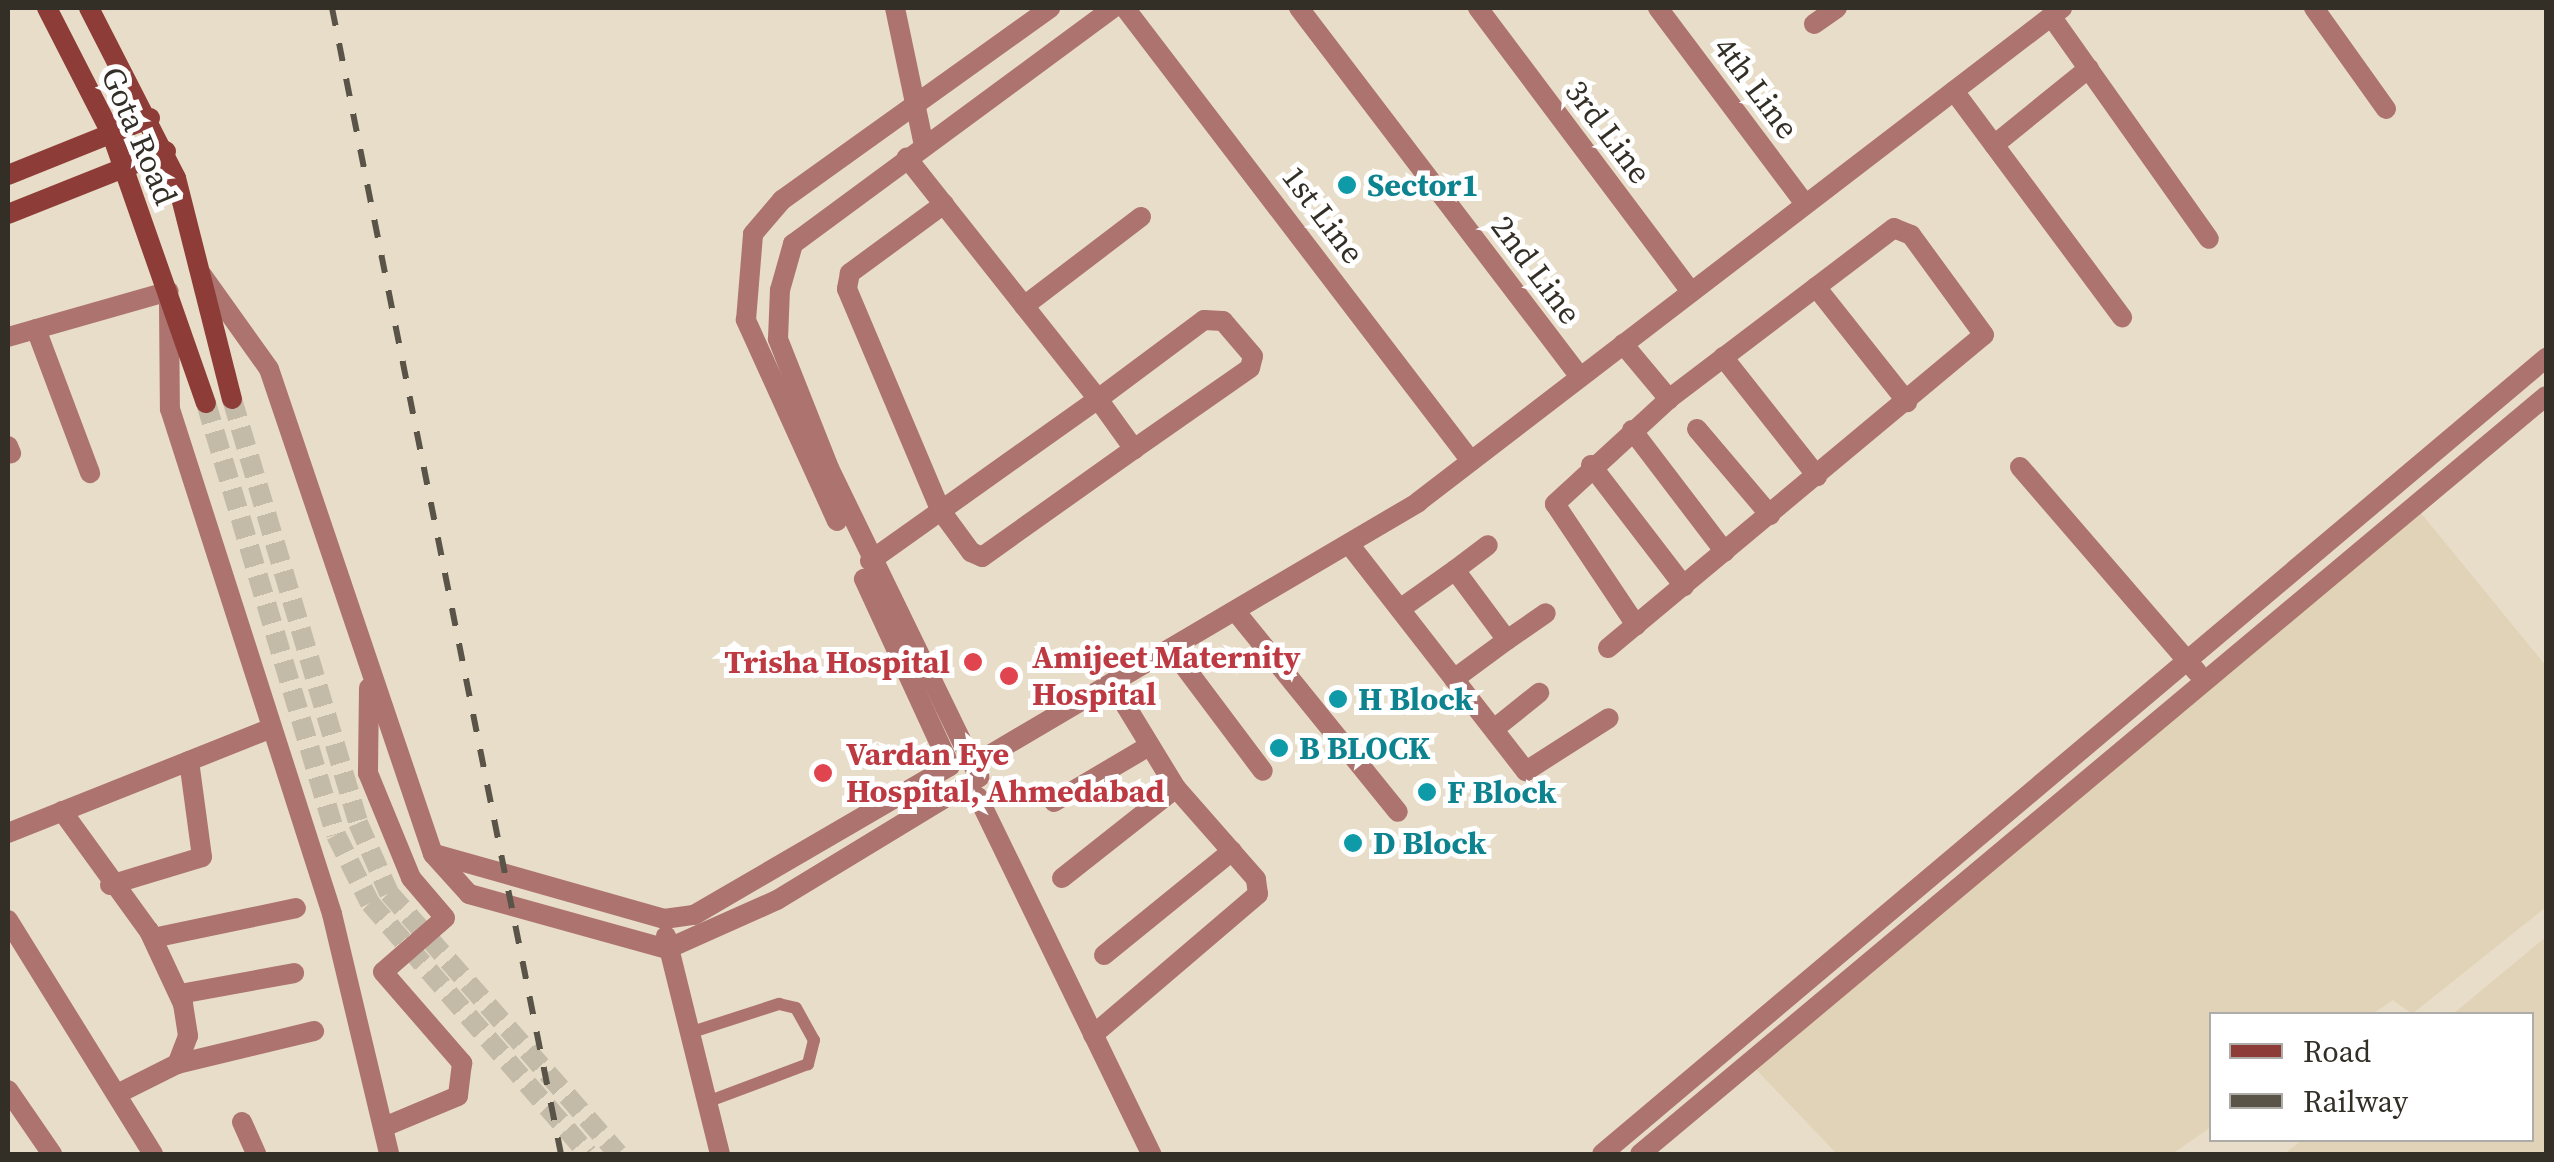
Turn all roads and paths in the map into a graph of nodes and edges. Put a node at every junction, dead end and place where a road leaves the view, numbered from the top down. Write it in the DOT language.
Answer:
graph roads {
  1 [pos="47,8"];
  2 [pos="88,8"];
  3 [pos="895,8"];
  4 [pos="1050,8"];
  5 [pos="1113,8"];
  6 [pos="1125,8"];
  7 [pos="1299,8"];
  8 [pos="1478,8"];
  9 [pos="1658,8"];
  10 [pos="1836,8"];
  11 [pos="2314,8"];
  12 [pos="2056,12"];
  13 [pos="1814,24"];
  14 [pos="2089,68"];
  15 [pos="1954,91"];
  16 [pos="915,105"];
  17 [pos="2386,109"];
  18 [pos="150,118"];
  19 [pos="112,135"];
  20 [pos="1994,145"];
  21 [pos="166,151"];
  22 [pos="915,152"];
  23 [pos="124,169"];
  24 [pos="8,176"];
  25 [pos="944,204"];
  26 [pos="1806,204"];
  27 [pos="8,214"];
  28 [pos="1141,217"];
  29 [pos="2209,239"];
  30 [pos="202,275"];
  31 [pos="1816,287"];
  32 [pos="169,291"];
  33 [pos="1691,292"];
  34 [pos="1024,306"];
  35 [pos="2122,318"];
  36 [pos="36,329"];
  37 [pos="8,338"];
  38 [pos="1623,344"];
  39 [pos="1723,358"];
  40 [pos="2546,358"];
  41 [pos="1580,377"];
  42 [pos="2546,396"];
  43 [pos="232,399"];
  44 [pos="1669,399"];
  45 [pos="1098,400"];
  46 [pos="1907,402"];
  47 [pos="206,403"];
  48 [pos="1632,430"];
  49 [pos="1697,430"];
  50 [pos="1134,450"];
  51 [pos="1471,461"];
  52 [pos="1591,466"];
  53 [pos="2020,467"];
  54 [pos="90,473"];
  55 [pos="1817,476"];
  56 [pos="941,510"];
  57 [pos="1770,515"];
  58 [pos="1349,544"];
  59 [pos="1488,545"];
  60 [pos="1725,552"];
  61 [pos="870,560"];
  62 [pos="1455,570"];
  63 [pos="1684,586"];
  64 [pos="1400,609"];
  65 [pos="1236,612"];
  66 [pos="1546,613"];
  67 [pos="1636,625"];
  68 [pos="1507,640"];
  69 [pos="1608,648"];
  70 [pos="1172,650"];
  71 [pos="2195,670"];
  72 [pos="369,674"];
  73 [pos="1454,678"];
  74 [pos="1112,683"];
  75 [pos="1539,693"];
  76 [pos="1609,718"];
  77 [pos="269,729"];
  78 [pos="1494,729"];
  79 [pos="1150,746"];
  80 [pos="990,754"];
  81 [pos="959,760"];
  82 [pos="189,761"];
  83 [pos="1264,771"];
  84 [pos="973,788"];
  85 [pos="1176,788"];
  86 [pos="2050,792"];
  87 [pos="1054,802"];
  88 [pos="62,811"];
  89 [pos="1398,812"];
  90 [pos="8,832"];
  91 [pos="1232,851"];
  92 [pos="433,854"];
  93 [pos="1062,878"];
  94 [pos="110,885"];
  95 [pos="296,908"];
  96 [pos="664,919"];
  97 [pos="8,920"];
  98 [pos="153,938"];
  99 [pos="667,949"];
  100 [pos="1104,955"];
  101 [pos="294,972"];
  102 [pos="180,994"];
  103 [pos="314,1031"];
  104 [pos="689,1033"];
  105 [pos="1093,1036"];
  106 [pos="177,1064"];
  107 [pos="8,1090"];
  108 [pos="119,1093"];
  109 [pos="707,1102"];
  110 [pos="242,1122"];
  111 [pos="384,1126"];
  112 [pos="52,1154"];
  113 [pos="153,1154"];
  114 [pos="256,1154"];
  115 [pos="389,1154"];
  116 [pos="720,1154"];
  117 [pos="1151,1154"];
  118 [pos="1602,1154"];
  119 [pos="1640,1154"];
  1 -- 19 [label="main road, Gota Road"];
  2 -- 18 [label="main road, Gota Road"];
  3 -- 16 [label="street"];
  4 -- 16 [label="street"];
  5 -- 22 [label="street"];
  6 -- 51 [label="street, 1st Line"];
  7 -- 41 [label="street, 2nd Line"];
  8 -- 33 [label="street, 3rd Line"];
  9 -- 26 [label="street, 4th Line"];
  10 -- 13 [label="street"];
  11 -- 17 [label="street"];
  12 -- 14 [label="street"];
  12 -- 15 [label="street"];
  14 -- 20 [label="street"];
  14 -- 29 [label="street"];
  15 -- 20 [label="street"];
  15 -- 26 [label="street"];
  16 -- 22 [label="street"];
  16 -- 81 [label="street"];
  18 -- 19 [label="main road"];
  18 -- 21 [label="main road, Gota Road"];
  19 -- 23 [label="main road, Gota Road"];
  19 -- 24 [label="main road"];
  20 -- 35 [label="street"];
  21 -- 23 [label="main road"];
  21 -- 30 [label="main road, Gota Road"];
  22 -- 25 [label="street"];
  22 -- 61 [label="street"];
  23 -- 27 [label="main road"];
  23 -- 32 [label="main road, Gota Road"];
  25 -- 34 [label="street"];
  25 -- 56 [label="street"];
  26 -- 33 [label="street"];
  28 -- 34 [label="street"];
  30 -- 43 [label="main road, Gota Road"];
  30 -- 72 [label="street"];
  31 -- 39 [label="street"];
  31 -- 46 [label="street"];
  31 -- 46 [label="street"];
  32 -- 36 [label="street"];
  32 -- 47 [label="main road, Gota Road"];
  32 -- 77 [label="street"];
  33 -- 38 [label="street"];
  34 -- 45 [label="street"];
  36 -- 37 [label="street"];
  36 -- 54 [label="street"];
  38 -- 41 [label="street"];
  38 -- 44 [label="street"];
  39 -- 44 [label="street"];
  39 -- 55 [label="street"];
  40 -- 71 [label="street"];
  41 -- 51 [label="street"];
  42 -- 71 [label="street"];
  44 -- 48 [label="street"];
  45 -- 50 [label="street"];
  45 -- 50 [label="street"];
  45 -- 56 [label="street"];
  46 -- 55 [label="street"];
  48 -- 52 [label="street"];
  48 -- 60 [label="street"];
  49 -- 57 [label="street"];
  50 -- 56 [label="street"];
  51 -- 58 [label="street"];
  52 -- 63 [label="street"];
  52 -- 67 [label="street"];
  53 -- 71 [label="street"];
  55 -- 57 [label="street"];
  56 -- 61 [label="street"];
  57 -- 60 [label="street"];
  58 -- 64 [label="street"];
  58 -- 65 [label="street"];
  59 -- 62 [label="street"];
  60 -- 63 [label="street"];
  61 -- 81 [label="street"];
  62 -- 64 [label="street"];
  62 -- 68 [label="street"];
  63 -- 67 [label="street"];
  64 -- 73 [label="street"];
  65 -- 70 [label="street"];
  65 -- 89 [label="street"];
  66 -- 68 [label="street"];
  67 -- 69 [label="street"];
  68 -- 73 [label="street"];
  70 -- 74 [label="street"];
  70 -- 83 [label="street"];
  71 -- 86 [label="street"];
  72 -- 92 [label="street"];
  72 -- 111 [label="street"];
  73 -- 78 [label="street"];
  74 -- 79 [label="street"];
  74 -- 80 [label="street"];
  75 -- 78 [label="street"];
  76 -- 78 [label="street"];
  77 -- 82 [label="street"];
  77 -- 111 [label="street"];
  79 -- 85 [label="street"];
  79 -- 87 [label="street"];
  80 -- 81 [label="street"];
  80 -- 84 [label="street"];
  81 -- 84 [label="street"];
  81 -- 96 [label="street"];
  82 -- 88 [label="street"];
  82 -- 94 [label="street"];
  84 -- 99 [label="street"];
  84 -- 105 [label="street"];
  85 -- 91 [label="street"];
  85 -- 93 [label="street"];
  86 -- 118 [label="street"];
  86 -- 119 [label="street"];
  88 -- 90 [label="street"];
  88 -- 94 [label="street"];
  91 -- 100 [label="street"];
  91 -- 105 [label="street"];
  92 -- 96 [label="street"];
  92 -- 99 [label="street"];
  94 -- 98 [label="street"];
  95 -- 98 [label="street"];
  96 -- 99 [label="street"];
  97 -- 108 [label="street"];
  98 -- 102 [label="street"];
  99 -- 104 [label="street"];
  101 -- 102 [label="street"];
  102 -- 106 [label="street"];
  103 -- 106 [label="street"];
  104 -- 109 [label="street"];
  104 -- 109 [label="lane"];
  105 -- 117 [label="street"];
  106 -- 108 [label="street"];
  107 -- 112 [label="street"];
  108 -- 113 [label="street"];
  109 -- 116 [label="street"];
  110 -- 114 [label="street"];
  111 -- 115 [label="street"];
}
